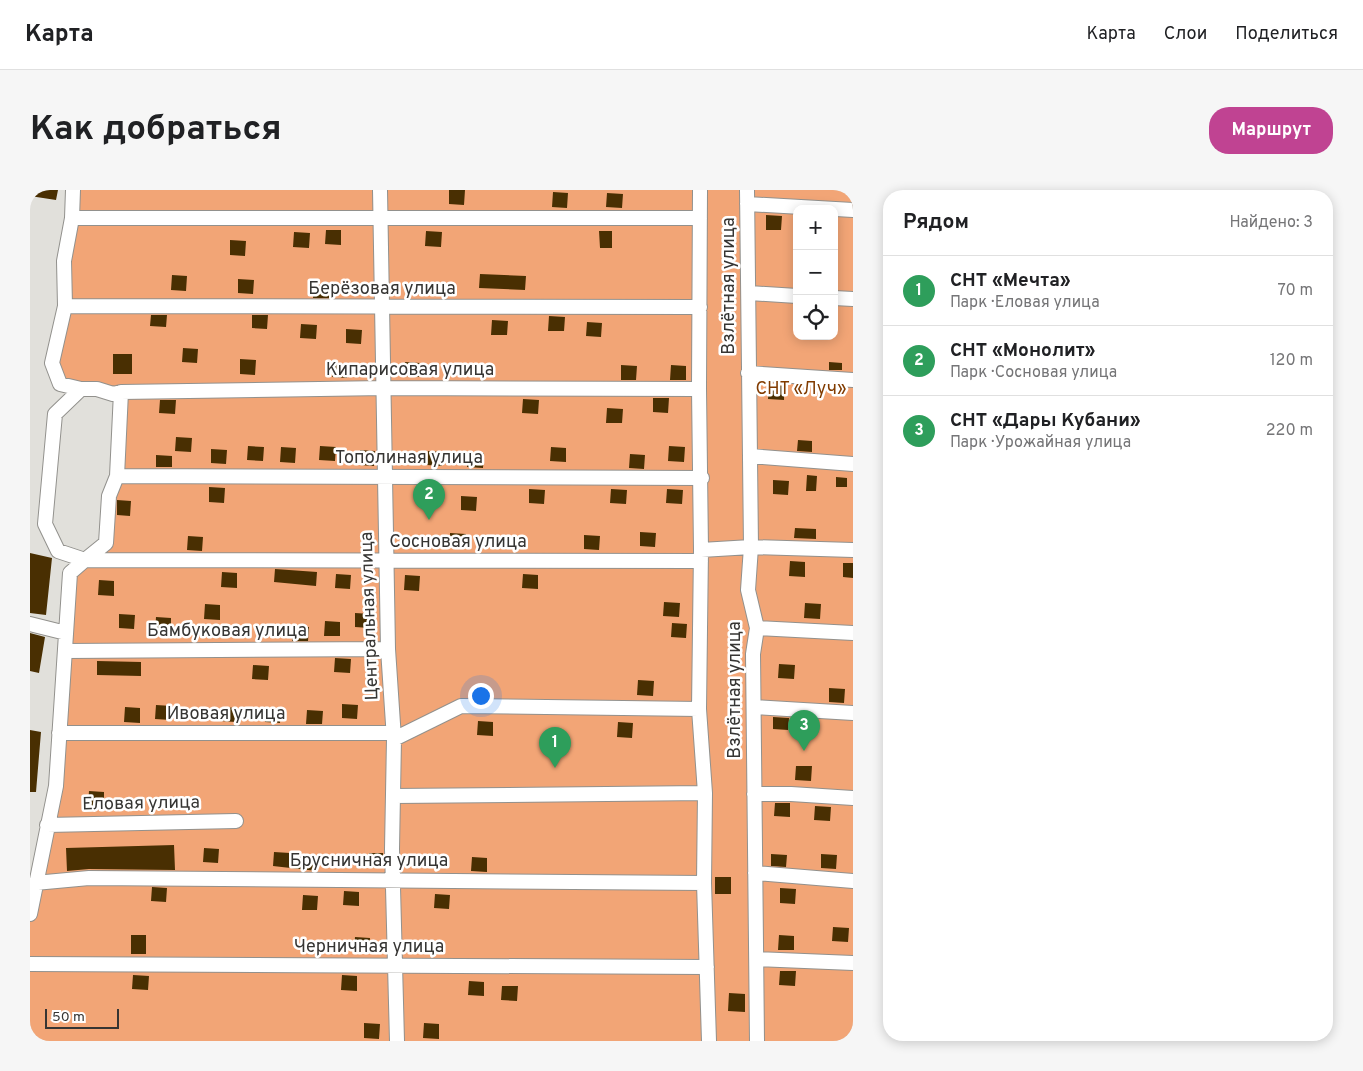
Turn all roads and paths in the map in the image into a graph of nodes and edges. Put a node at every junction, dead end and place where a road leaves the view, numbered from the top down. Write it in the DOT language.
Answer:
graph roads {
  1 [pos="73,190"];
  2 [pos="380,190"];
  3 [pos="700,190"];
  4 [pos="747,197"];
  5 [pos="853,210"];
  6 [pos="72,218"];
  7 [pos="700,218"];
  8 [pos="380,219"];
  9 [pos="749,293"];
  10 [pos="793,296"];
  11 [pos="838,298"];
  12 [pos="853,299"];
  13 [pos="65,306"];
  14 [pos="700,307"];
  15 [pos="383,308"];
  16 [pos="748,373"];
  17 [pos="853,380"];
  18 [pos="385,388"];
  19 [pos="699,389"];
  20 [pos="81,390"];
  21 [pos="121,392"];
  22 [pos="750,456"];
  23 [pos="853,464"];
  24 [pos="117,476"];
  25 [pos="386,476"];
  26 [pos="702,478"];
  27 [pos="751,547"];
  28 [pos="853,550"];
  29 [pos="701,556"];
  30 [pos="85,560"];
  31 [pos="386,560"];
  32 [pos="30,624"];
  33 [pos="757,628"];
  34 [pos="66,633"];
  35 [pos="853,633"];
  36 [pos="388,649"];
  37 [pos="66,651"];
  38 [pos="755,707"];
  39 [pos="699,709"];
  40 [pos="853,713"];
  41 [pos="59,733"];
  42 [pos="394,736"];
  43 [pos="705,793"];
  44 [pos="754,794"];
  45 [pos="394,796"];
  46 [pos="853,798"];
  47 [pos="236,821"];
  48 [pos="47,825"];
  49 [pos="755,873"];
  50 [pos="393,880"];
  51 [pos="853,881"];
  52 [pos="35,882"];
  53 [pos="704,883"];
  54 [pos="30,914"];
  55 [pos="757,959"];
  56 [pos="853,963"];
  57 [pos="30,964"];
  58 [pos="395,966"];
  59 [pos="707,967"];
  60 [pos="397,1041"];
  61 [pos="709,1041"];
  62 [pos="758,1041"];
  1 -- 6 [label="street"];
  2 -- 8 [label="street, Центральная улица"];
  3 -- 7 [label="street"];
  4 -- 5 [label="street"];
  4 -- 9 [label="street, Взлётная улица"];
  6 -- 8 [label="street"];
  6 -- 13 [label="street"];
  7 -- 8 [label="street"];
  7 -- 14 [label="street"];
  8 -- 15 [label="street, Центральная улица"];
  9 -- 10 [label="street"];
  9 -- 16 [label="street, Взлётная улица"];
  11 -- 12 [label="street"];
  13 -- 15 [label="street, Берёзовая улица"];
  13 -- 20 [label="street, Кипарисовая улица"];
  14 -- 15 [label="street, Берёзовая улица"];
  14 -- 19 [label="street"];
  15 -- 18 [label="street, Центральная улица"];
  16 -- 17 [label="street"];
  16 -- 22 [label="street, Взлётная улица"];
  18 -- 19 [label="street, Кипарисовая улица"];
  18 -- 21 [label="street, Кипарисовая улица"];
  18 -- 25 [label="street, Центральная улица"];
  19 -- 26 [label="street"];
  20 -- 21 [label="street, Кипарисовая улица"];
  20 -- 30 [label="street, Сосновая улица"];
  21 -- 24 [label="street"];
  22 -- 23 [label="street"];
  22 -- 27 [label="street, Взлётная улица"];
  24 -- 25 [label="street, Тополиная улица"];
  24 -- 30 [label="street"];
  25 -- 26 [label="street, Тополиная улица"];
  25 -- 31 [label="street, Центральная улица"];
  26 -- 29 [label="street"];
  27 -- 28 [label="street, Сосновая улица"];
  27 -- 29 [label="street, Сосновая улица"];
  27 -- 33 [label="street, Взлётная улица"];
  29 -- 31 [label="street, Сосновая улица"];
  29 -- 39 [label="street"];
  30 -- 31 [label="street, Сосновая улица"];
  30 -- 34 [label="street"];
  31 -- 36 [label="street, Центральная улица"];
  32 -- 34 [label="street"];
  33 -- 35 [label="street"];
  33 -- 38 [label="street, Взлётная улица"];
  34 -- 37 [label="street"];
  36 -- 37 [label="street, Бамбуковая улица"];
  36 -- 42 [label="street, Центральная улица"];
  37 -- 41 [label="street"];
  38 -- 40 [label="street"];
  38 -- 44 [label="street, Взлётная улица"];
  39 -- 42 [label="street, Ивовая улица"];
  39 -- 43 [label="street"];
  41 -- 42 [label="street, Ивовая улица"];
  41 -- 48 [label="street"];
  42 -- 45 [label="street, Центральная улица"];
  43 -- 45 [label="street"];
  43 -- 53 [label="street"];
  44 -- 46 [label="street"];
  44 -- 49 [label="street, Взлётная улица"];
  45 -- 50 [label="street, Центральная улица"];
  47 -- 48 [label="street, Еловая улица"];
  48 -- 52 [label="street"];
  49 -- 51 [label="street"];
  49 -- 55 [label="street, Взлётная улица"];
  50 -- 52 [label="street, Брусничная улица"];
  50 -- 53 [label="street, Брусничная улица"];
  50 -- 58 [label="street, Центральная улица"];
  52 -- 54 [label="street"];
  53 -- 59 [label="street"];
  55 -- 56 [label="street"];
  55 -- 62 [label="street, Взлётная улица"];
  57 -- 58 [label="street, Черничная улица"];
  58 -- 59 [label="street, Черничная улица"];
  58 -- 60 [label="street, Центральная улица"];
  59 -- 61 [label="street"];
}
